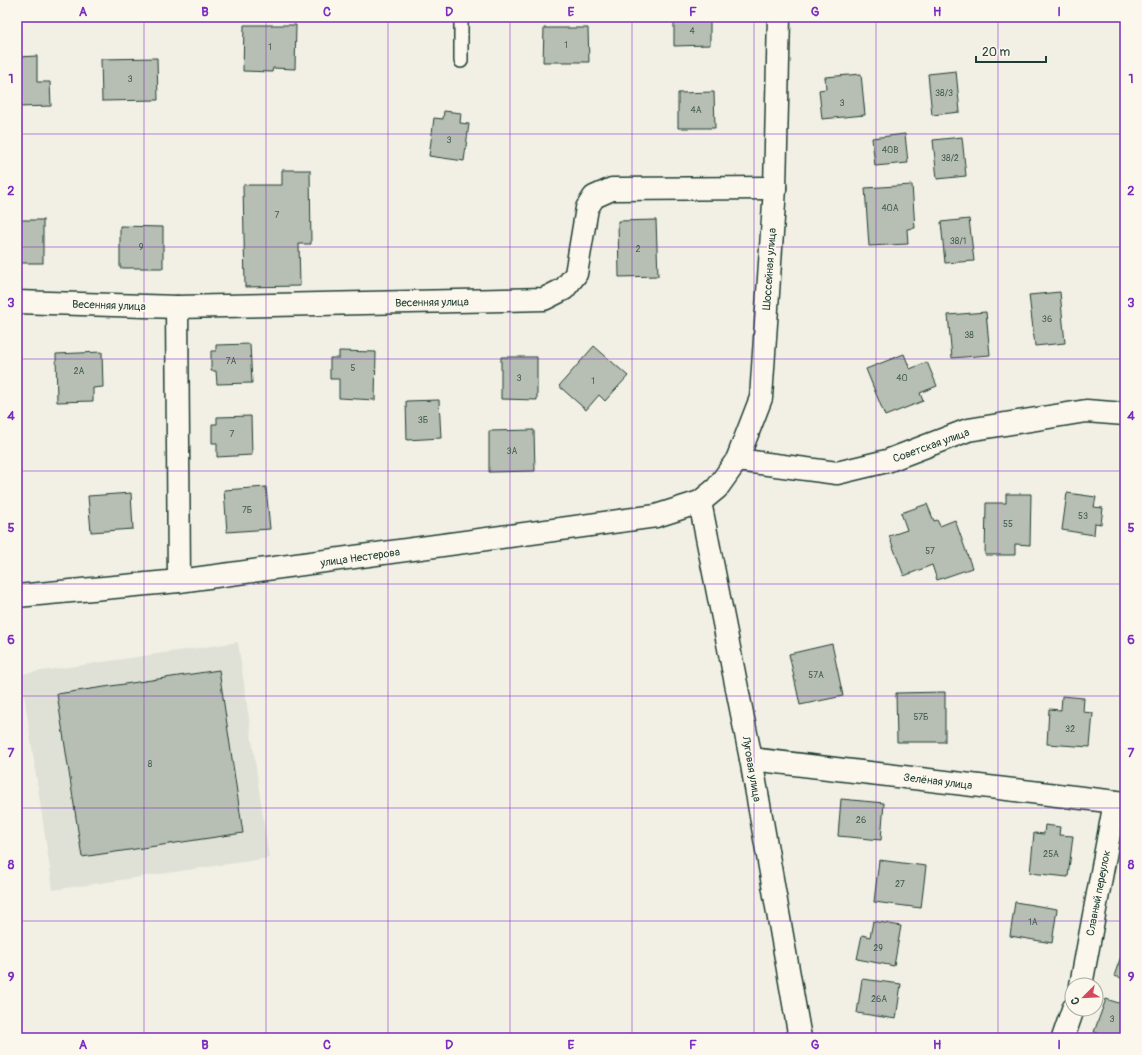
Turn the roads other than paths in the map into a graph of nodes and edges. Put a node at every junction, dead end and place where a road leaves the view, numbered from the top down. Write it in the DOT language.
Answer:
graph roads {
  1 [pos="461,17"];
  2 [pos="779,17"];
  3 [pos="460,61"];
  4 [pos="775,188"];
  5 [pos="17,302"];
  6 [pos="177,307"];
  7 [pos="1125,414"];
  8 [pos="737,460"];
  9 [pos="700,502"];
  10 [pos="179,581"];
  11 [pos="17,596"];
  12 [pos="751,760"];
  13 [pos="1120,802"];
  14 [pos="1083,977"];
  15 [pos="1071,1017"];
  16 [pos="800,1038"];
  17 [pos="1064,1038"];
  1 -- 3 [label="lane"];
  2 -- 4 [label="street, Шоссейная улица"];
  4 -- 6 [label="street, Весенняя улица"];
  4 -- 8 [label="street, Шоссейная улица"];
  5 -- 6 [label="street, Весенняя улица"];
  6 -- 10 [label="street"];
  7 -- 8 [label="street, Советская улица"];
  8 -- 9 [label="street, Шоссейная улица"];
  9 -- 10 [label="street, улица Нестерова"];
  9 -- 12 [label="street, Луговая улица"];
  10 -- 11 [label="street, улица Нестерова"];
  12 -- 13 [label="street, Зелёная улица"];
  12 -- 16 [label="street, Луговая улица"];
  13 -- 14 [label="street, Славный переулок"];
  15 -- 17 [label="street"];
}
